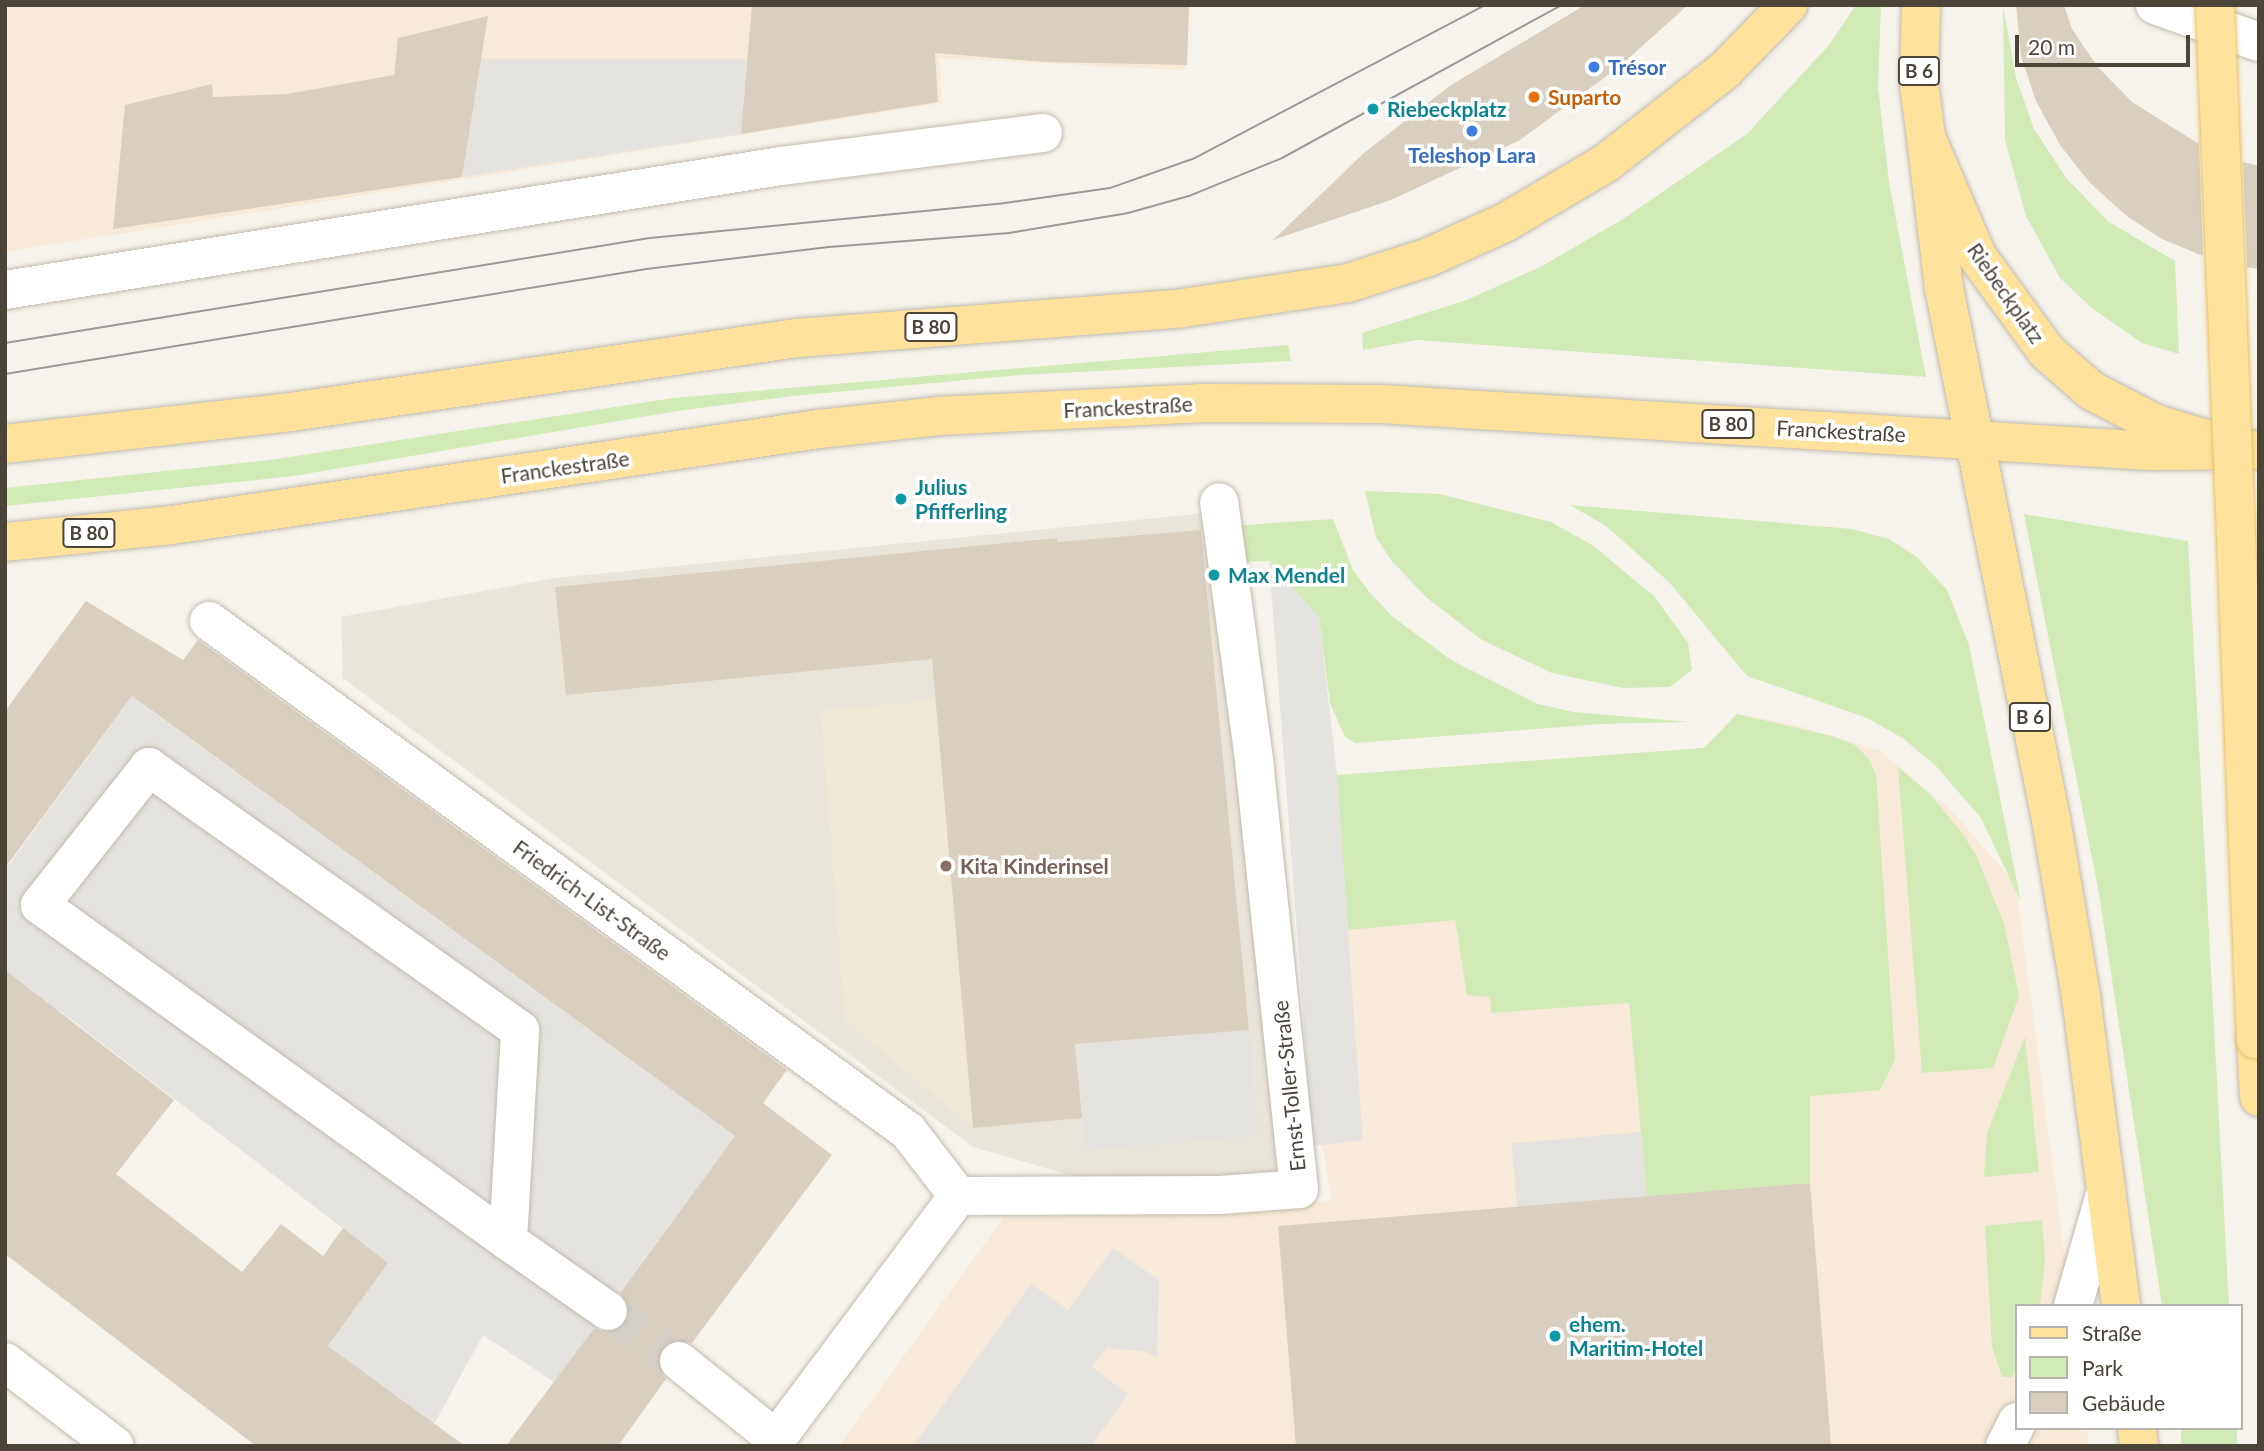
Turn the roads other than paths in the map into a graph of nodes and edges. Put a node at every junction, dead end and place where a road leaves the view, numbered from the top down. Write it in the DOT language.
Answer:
graph roads {
  1 [pos="1921,5"];
  2 [pos="2155,5"];
  3 [pos="2215,5"];
  4 [pos="1784,9"];
  5 [pos="2259,42"];
  6 [pos="1043,133"];
  7 [pos="1926,137"];
  8 [pos="5,290"];
  9 [pos="1971,439"];
  10 [pos="5,444"];
  11 [pos="2259,449"];
  12 [pos="1219,502"];
  13 [pos="5,542"];
  14 [pos="209,621"];
  15 [pos="2259,1097"];
  16 [pos="2106,1191"];
  17 [pos="958,1196"];
  18 [pos="508,1241"];
  19 [pos="2074,1304"];
  20 [pos="2121,1304"];
  21 [pos="608,1311"];
  22 [pos="5,1362"];
  23 [pos="679,1362"];
  24 [pos="2016,1424"];
  25 [pos="774,1442"];
  26 [pos="115,1446"];
  27 [pos="2005,1446"];
  1 -- 7 [label="main road, Riebeckplatz / B 6"];
  2 -- 5 [label="street"];
  3 -- 15 [label="main road, bridge"];
  4 -- 10 [label="main road, B 80"];
  6 -- 8 [label="street"];
  7 -- 9 [label="main road, B 6"];
  7 -- 11 [label="main road, Riebeckplatz / B 80"];
  9 -- 11 [label="main road, Franckestraße / B 80"];
  9 -- 13 [label="main road, Franckestraße / B 80"];
  9 -- 16 [label="main road, B 6"];
  12 -- 17 [label="street, Ernst-Toller-Straße"];
  14 -- 17 [label="street, Friedrich-List-Straße"];
  16 -- 19 [label="street"];
  16 -- 20 [label="main road, B 6"];
  17 -- 25 [label="street"];
  18 -- 18 [label="street"];
  18 -- 21 [label="street"];
  22 -- 26 [label="street"];
  23 -- 25 [label="street"];
  24 -- 27 [label="street"];
}
